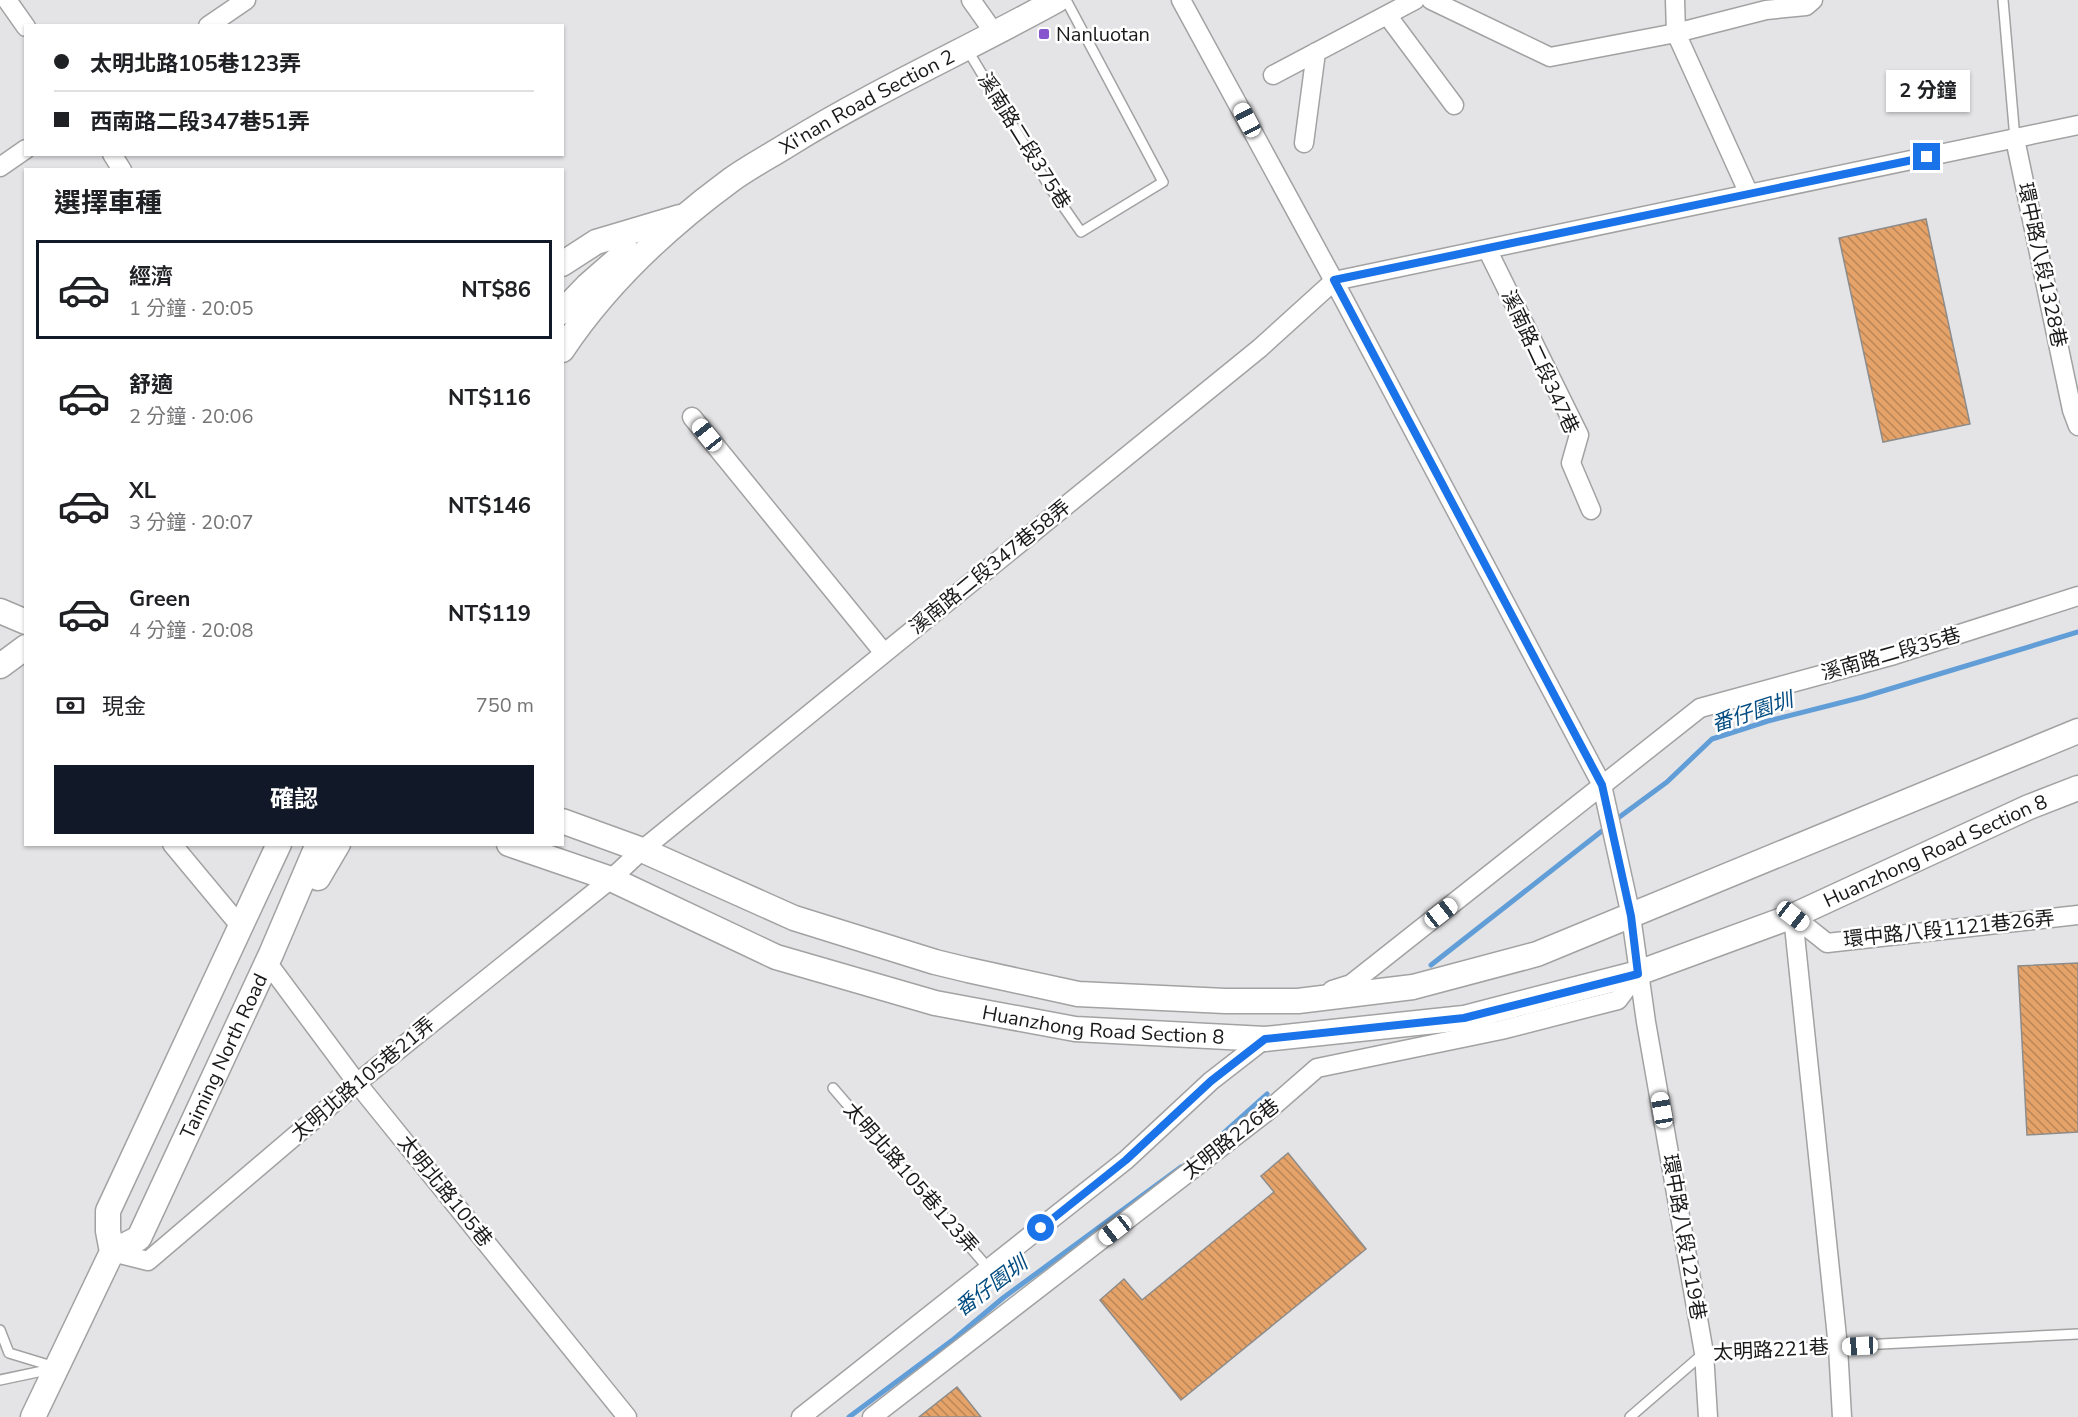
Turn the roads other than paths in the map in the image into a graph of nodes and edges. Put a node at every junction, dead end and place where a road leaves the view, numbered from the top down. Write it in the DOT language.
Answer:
graph roads {
  1 [pos="7,0"];
  2 [pos="246,0"];
  3 [pos="971,0"];
  4 [pos="1057,0"];
  5 [pos="1066,0"];
  6 [pos="1181,0"];
  7 [pos="1415,0"];
  8 [pos="1431,0"];
  9 [pos="1675,0"];
  10 [pos="1813,0"];
  11 [pos="2003,0"];
  12 [pos="1760,5"];
  13 [pos="1387,15"];
  14 [pos="24,24"];
  15 [pos="211,24"];
  16 [pos="1676,33"];
  17 [pos="995,34"];
  18 [pos="967,49"];
  19 [pos="1316,52"];
  20 [pos="1273,75"];
  21 [pos="1454,105"];
  22 [pos="2078,125"];
  23 [pos="2015,139"];
  24 [pos="1304,143"];
  25 [pos="24,150"];
  26 [pos="0,166"];
  27 [pos="1749,194"];
  28 [pos="685,216"];
  29 [pos="1487,249"];
  30 [pos="564,263"];
  31 [pos="1334,280"];
  32 [pos="564,310"];
  33 [pos="564,344"];
  34 [pos="692,417"];
  35 [pos="2078,426"];
  36 [pos="1591,510"];
  37 [pos="2078,597"];
  38 [pos="0,611"];
  39 [pos="24,621"];
  40 [pos="884,653"];
  41 [pos="2078,731"];
  42 [pos="1602,785"];
  43 [pos="2078,788"];
  44 [pos="2078,801"];
  45 [pos="2029,807"];
  46 [pos="564,822"];
  47 [pos="174,846"];
  48 [pos="278,846"];
  49 [pos="317,846"];
  50 [pos="337,846"];
  51 [pos="515,846"];
  52 [pos="642,850"];
  53 [pos="610,879"];
  54 [pos="2078,915"];
  55 [pos="1631,916"];
  56 [pos="1793,916"];
  57 [pos="241,927"];
  58 [pos="269,958"];
  59 [pos="1638,974"];
  60 [pos="1298,1001"];
  61 [pos="1265,1039"];
  62 [pos="357,1083"];
  63 [pos="832,1088"];
  64 [pos="112,1252"];
  65 [pos="989,1269"];
  66 [pos="0,1330"];
  67 [pos="2078,1334"];
  68 [pos="1838,1347"];
  69 [pos="1704,1353"];
  70 [pos="57,1368"];
  71 [pos="0,1380"];
  72 [pos="33,1417"];
  73 [pos="627,1417"];
  74 [pos="801,1417"];
  75 [pos="872,1417"];
  76 [pos="1630,1417"];
  77 [pos="1708,1417"];
  78 [pos="1842,1417"];
  1 -- 14 [label="street"];
  2 -- 15 [label="street"];
  3 -- 17 [label="street"];
  4 -- 17 [label="street, Xi'nan Road Section 2"];
  5 -- 18 [label="lane, 溪南路二段375巷"];
  6 -- 31 [label="street"];
  7 -- 13 [label="street"];
  8 -- 16 [label="street"];
  9 -- 16 [label="street"];
  10 -- 12 [label="street"];
  11 -- 23 [label="lane"];
  12 -- 16 [label="street"];
  13 -- 19 [label="street"];
  13 -- 21 [label="street"];
  16 -- 27 [label="street"];
  17 -- 18 [label="street, Xi'nan Road Section 2"];
  18 -- 28 [label="street, Xi'nan Road Section 2"];
  19 -- 20 [label="street"];
  19 -- 24 [label="street"];
  22 -- 23 [label="street"];
  23 -- 27 [label="street"];
  23 -- 35 [label="street, 環中路八段1328巷"];
  25 -- 26 [label="street"];
  27 -- 29 [label="street"];
  28 -- 30 [label="street"];
  28 -- 32 [label="street"];
  28 -- 33 [label="street"];
  29 -- 31 [label="street"];
  29 -- 36 [label="street, 溪南路二段347巷"];
  31 -- 40 [label="street, 溪南路二段347巷58弄"];
  31 -- 42 [label="street"];
  34 -- 40 [label="street"];
  37 -- 42 [label="street, 溪南路二段35巷"];
  38 -- 39 [label="street"];
  40 -- 52 [label="street, 溪南路二段347巷58弄"];
  41 -- 55 [label="street, Huanzhong Road Section 8"];
  42 -- 55 [label="street, 環中路八段1219巷"];
  42 -- 60 [label="street, 溪南路二段35巷"];
  43 -- 45 [label="street, Huanzhong Road Section 8"];
  44 -- 45 [label="street"];
  45 -- 56 [label="street, Huanzhong Road Section 8"];
  46 -- 52 [label="street, Huanzhong Road Section 8"];
  47 -- 57 [label="street"];
  48 -- 57 [label="street, Taiming North Road"];
  49 -- 58 [label="street, Taiming North Road"];
  50 -- 58 [label="street"];
  51 -- 53 [label="street, Huanzhong Road Section 8"];
  52 -- 53 [label="street, 太明北路105巷21弄"];
  52 -- 60 [label="street, Huanzhong Road Section 8"];
  53 -- 61 [label="street, Huanzhong Road Section 8"];
  53 -- 62 [label="street, 太明北路105巷21弄"];
  54 -- 56 [label="street, 環中路八段1121巷26弄"];
  55 -- 59 [label="street, 環中路八段1219巷"];
  55 -- 60 [label="street, Huanzhong Road Section 8"];
  56 -- 59 [label="street, Huanzhong Road Section 8"];
  56 -- 68 [label="street"];
  57 -- 64 [label="street, Taiming North Road"];
  58 -- 62 [label="street, 太明北路105巷"];
  58 -- 64 [label="street, Taiming North Road"];
  59 -- 61 [label="street, Huanzhong Road Section 8"];
  59 -- 69 [label="street, 環中路八段1219巷"];
  59 -- 75 [label="street, 太明路226巷"];
  61 -- 65 [label="street, 太明北路105巷123弄"];
  62 -- 64 [label="street, 太明北路105巷21弄"];
  62 -- 73 [label="street, 太明北路105巷"];
  63 -- 65 [label="lane, 太明北路105巷123弄"];
  64 -- 70 [label="street"];
  65 -- 74 [label="street, 太明北路105巷123弄"];
  66 -- 70 [label="lane"];
  67 -- 68 [label="lane, 太明路221巷"];
  68 -- 69 [label="lane, 太明路221巷"];
  68 -- 78 [label="street"];
  69 -- 76 [label="lane, 太明路221巷"];
  69 -- 77 [label="street, 環中路八段1219巷"];
  70 -- 71 [label="lane"];
  70 -- 72 [label="street"];
}
